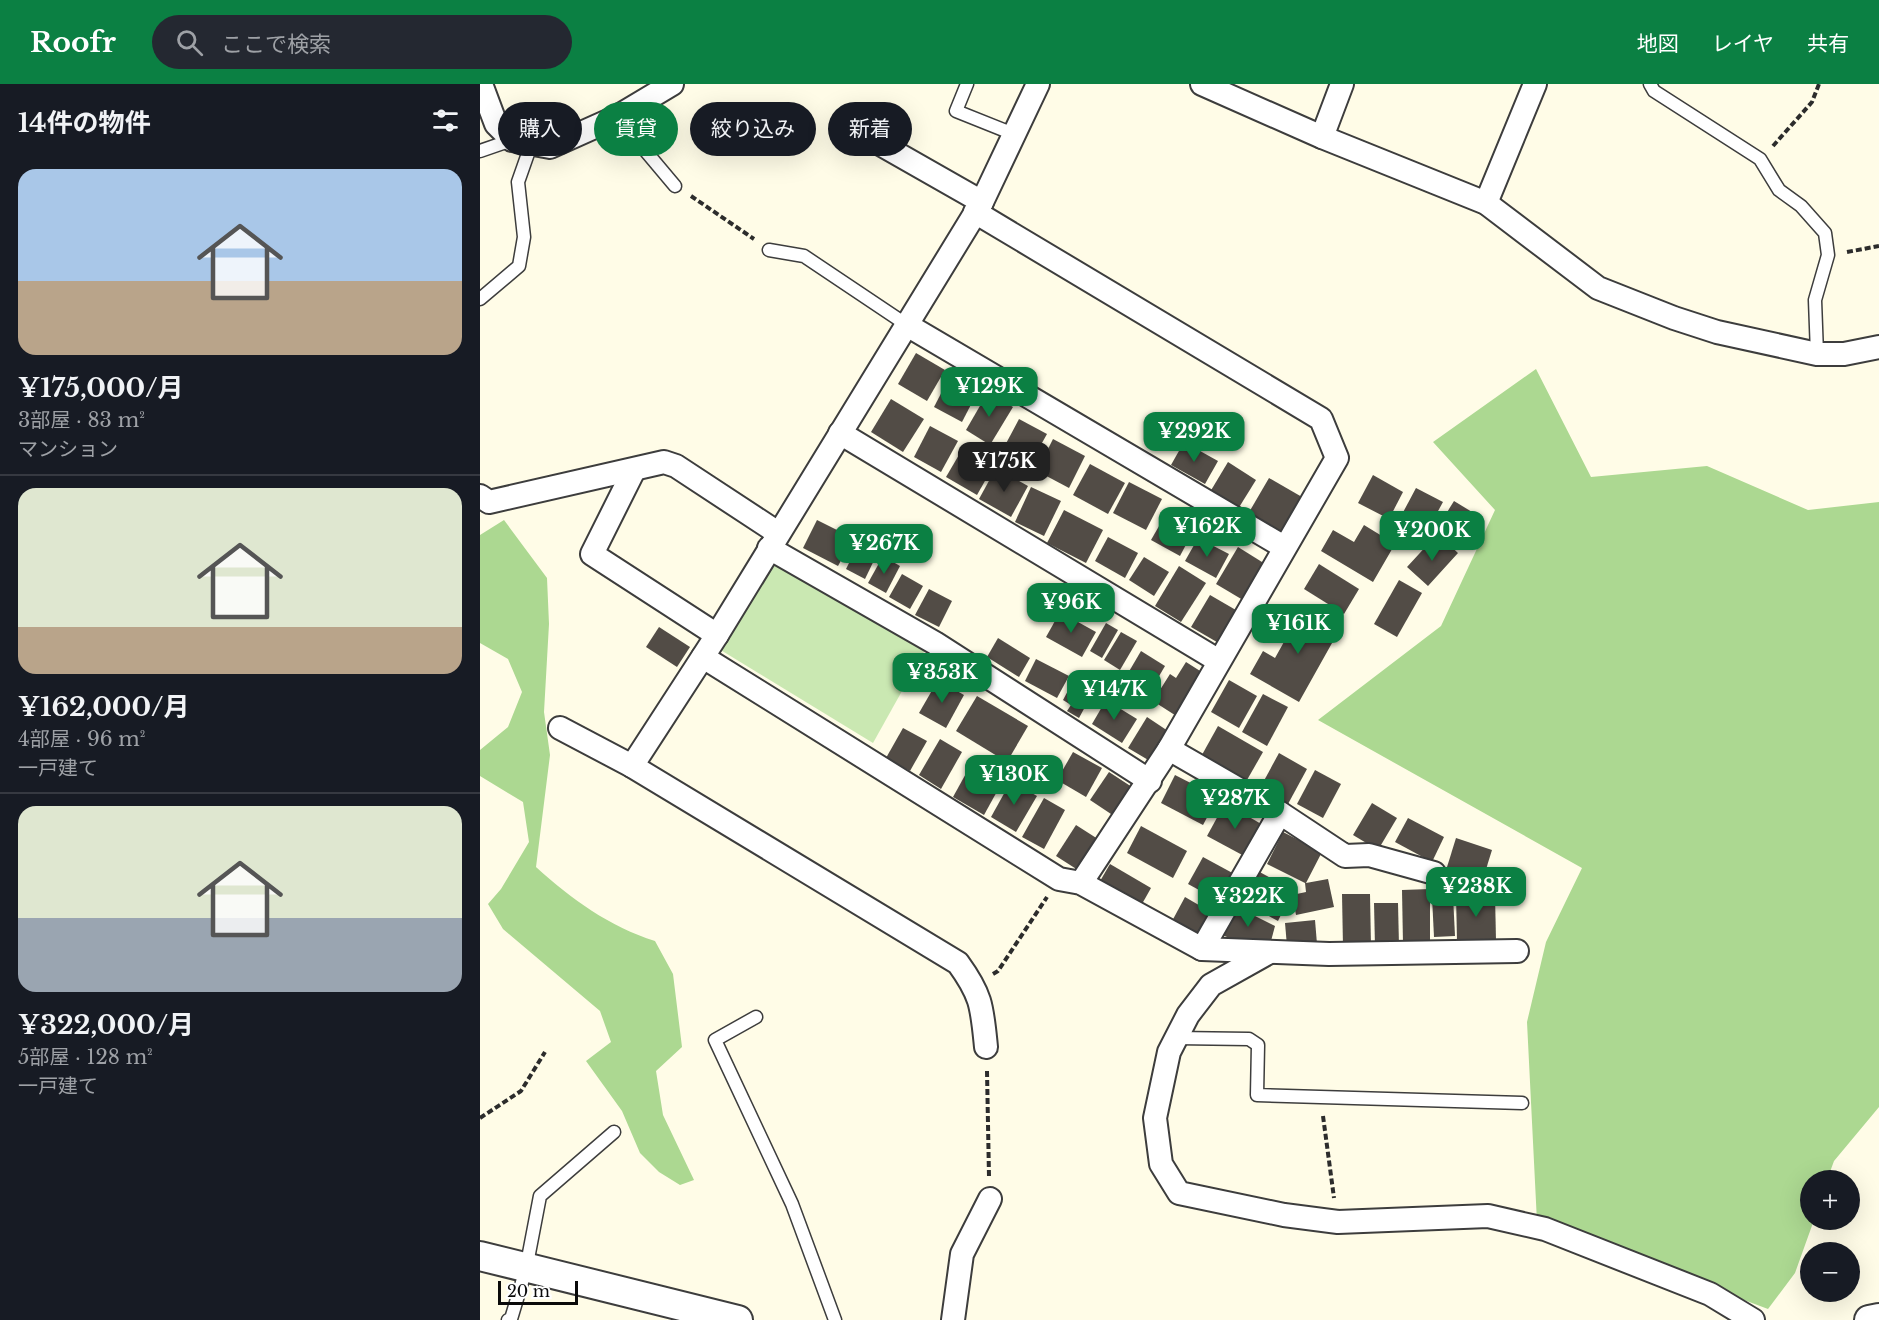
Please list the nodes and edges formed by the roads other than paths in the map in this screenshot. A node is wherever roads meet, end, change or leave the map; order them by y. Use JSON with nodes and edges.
{"nodes":[{"id":1,"x":481,"y":84,"type":"edge"},
{"id":2,"x":672,"y":84,"type":"edge"},
{"id":3,"x":967,"y":84,"type":"edge"},
{"id":4,"x":1038,"y":84,"type":"edge"},
{"id":5,"x":1202,"y":84,"type":"edge"},
{"id":6,"x":1342,"y":84,"type":"edge"},
{"id":7,"x":1535,"y":84,"type":"edge"},
{"id":8,"x":1650,"y":84,"type":"edge"},
{"id":9,"x":642,"y":102,"type":"edge"},
{"id":10,"x":498,"y":125,"type":"edge"},
{"id":11,"x":1016,"y":135,"type":"junction"},
{"id":12,"x":1322,"y":137,"type":"junction"},
{"id":13,"x":498,"y":147,"type":"edge"},
{"id":14,"x":480,"y":151,"type":"edge"},
{"id":15,"x":520,"y":156,"type":"edge"},
{"id":16,"x":650,"y":156,"type":"edge"},
{"id":17,"x":897,"y":156,"type":"edge"},
{"id":18,"x":675,"y":186,"type":"road end"},
{"id":19,"x":1486,"y":203,"type":"junction"},
{"id":20,"x":979,"y":207,"type":"junction"},
{"id":21,"x":769,"y":250,"type":"road end"},
{"id":22,"x":480,"y":299,"type":"edge"},
{"id":23,"x":907,"y":325,"type":"junction"},
{"id":24,"x":1879,"y":347,"type":"edge"},
{"id":25,"x":1817,"y":354,"type":"junction"},
{"id":26,"x":840,"y":434,"type":"junction"},
{"id":27,"x":634,"y":470,"type":"junction"},
{"id":28,"x":480,"y":496,"type":"edge"},
{"id":29,"x":774,"y":540,"type":"junction"},
{"id":30,"x":1284,"y":547,"type":"junction"},
{"id":31,"x":717,"y":634,"type":"junction"},
{"id":32,"x":703,"y":657,"type":"junction"},
{"id":33,"x":1219,"y":661,"type":"junction"},
{"id":34,"x":560,"y":728,"type":"dead end"},
{"id":35,"x":1169,"y":749,"type":"junction"},
{"id":36,"x":632,"y":766,"type":"junction"},
{"id":37,"x":1150,"y":781,"type":"junction"},
{"id":38,"x":1280,"y":813,"type":"junction"},
{"id":39,"x":1434,"y":873,"type":"dead end"},
{"id":40,"x":1070,"y":881,"type":"junction"},
{"id":41,"x":1202,"y":950,"type":"junction"},
{"id":42,"x":1517,"y":951,"type":"dead end"},
{"id":43,"x":1270,"y":953,"type":"junction"},
{"id":44,"x":756,"y":1017,"type":"dead end"},
{"id":45,"x":1176,"y":1038,"type":"junction"},
{"id":46,"x":986,"y":1047,"type":"road end"},
{"id":47,"x":1522,"y":1103,"type":"dead end"},
{"id":48,"x":614,"y":1132,"type":"dead end"},
{"id":49,"x":990,"y":1199,"type":"road end"},
{"id":50,"x":480,"y":1256,"type":"edge"},
{"id":51,"x":526,"y":1269,"type":"junction"},
{"id":52,"x":1879,"y":1318,"type":"edge"},
{"id":53,"x":508,"y":1320,"type":"edge"},
{"id":54,"x":738,"y":1320,"type":"edge"},
{"id":55,"x":835,"y":1320,"type":"edge"},
{"id":56,"x":952,"y":1320,"type":"edge"},
{"id":57,"x":1753,"y":1320,"type":"edge"},
{"id":58,"x":1869,"y":1320,"type":"edge"}],
"edges":[{"from":1,"to":10,"type":"street"},
{"from":2,"to":9,"type":"street"},
{"from":3,"to":11,"type":"lane"},
{"from":4,"to":11,"type":"street"},
{"from":5,"to":12,"type":"street"},
{"from":6,"to":12,"type":"street"},
{"from":7,"to":19,"type":"street"},
{"from":8,"to":25,"type":"lane"},
{"from":11,"to":20,"type":"street"},
{"from":12,"to":19,"type":"street"},
{"from":13,"to":14,"type":"lane"},
{"from":15,"to":22,"type":"lane"},
{"from":16,"to":18,"type":"lane"},
{"from":17,"to":20,"type":"street"},
{"from":19,"to":25,"type":"street"},
{"from":20,"to":23,"type":"street"},
{"from":20,"to":30,"type":"street"},
{"from":21,"to":23,"type":"lane"},
{"from":23,"to":26,"type":"street"},
{"from":23,"to":30,"type":"street"},
{"from":24,"to":25,"type":"street"},
{"from":26,"to":29,"type":"street"},
{"from":26,"to":33,"type":"street"},
{"from":27,"to":28,"type":"street"},
{"from":27,"to":29,"type":"street"},
{"from":27,"to":31,"type":"street"},
{"from":29,"to":31,"type":"street"},
{"from":29,"to":37,"type":"street"},
{"from":30,"to":33,"type":"street"},
{"from":31,"to":32,"type":"street"},
{"from":32,"to":36,"type":"street"},
{"from":32,"to":40,"type":"street"},
{"from":33,"to":35,"type":"street"},
{"from":34,"to":36,"type":"street"},
{"from":35,"to":37,"type":"street"},
{"from":35,"to":38,"type":"street"},
{"from":36,"to":46,"type":"street"},
{"from":37,"to":40,"type":"street"},
{"from":38,"to":39,"type":"street"},
{"from":38,"to":41,"type":"street"},
{"from":40,"to":41,"type":"street"},
{"from":41,"to":43,"type":"street"},
{"from":42,"to":43,"type":"street"},
{"from":43,"to":45,"type":"street"},
{"from":44,"to":55,"type":"lane"},
{"from":45,"to":47,"type":"lane"},
{"from":45,"to":57,"type":"street"},
{"from":48,"to":51,"type":"lane"},
{"from":49,"to":56,"type":"street"},
{"from":50,"to":51,"type":"street"},
{"from":51,"to":53,"type":"lane"},
{"from":51,"to":54,"type":"street"},
{"from":52,"to":58,"type":"street"}]}
